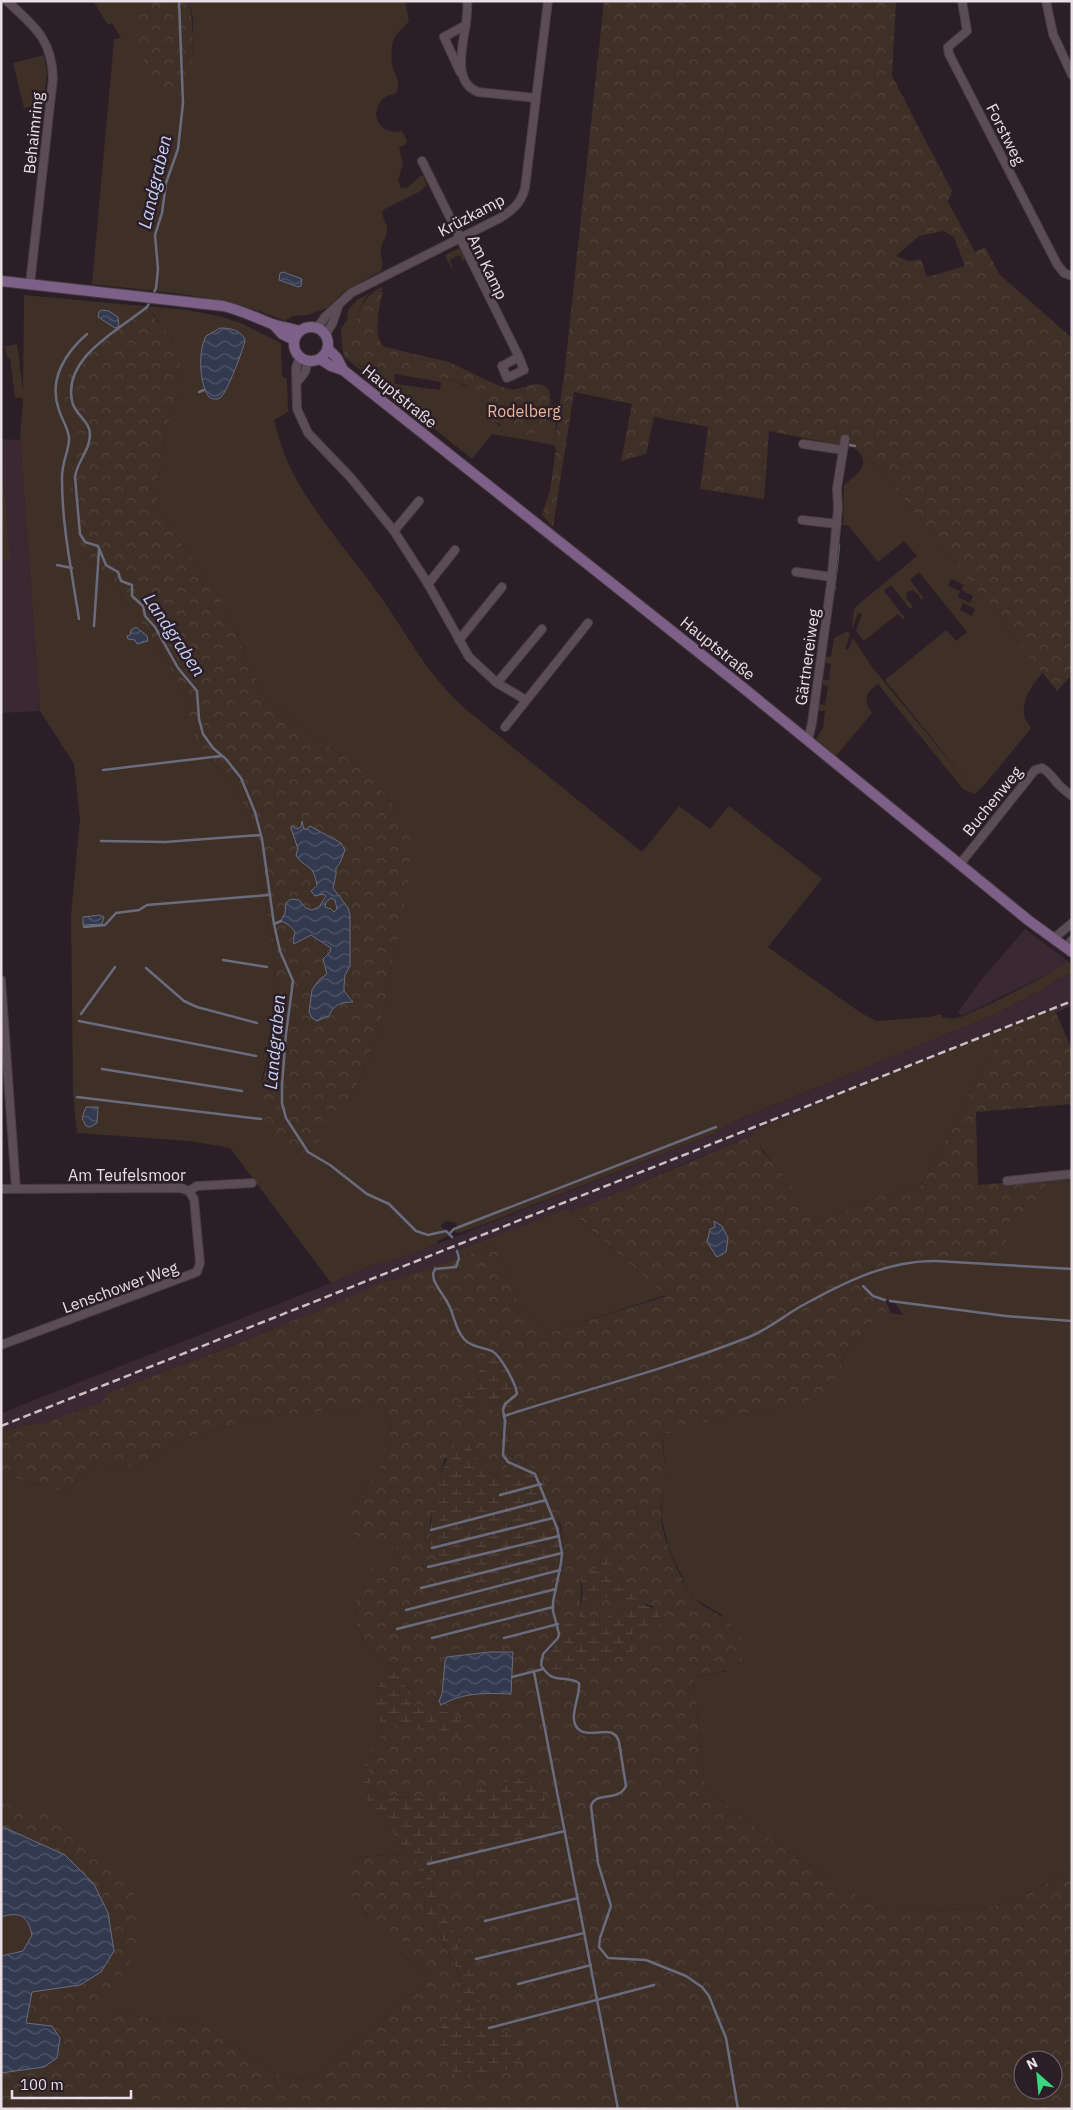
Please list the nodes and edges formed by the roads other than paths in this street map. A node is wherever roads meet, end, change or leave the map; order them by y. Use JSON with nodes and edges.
{"nodes":[{"id":1,"x":7,"y":1,"type":"edge"},
{"id":2,"x":548,"y":1,"type":"edge"},
{"id":3,"x":962,"y":1,"type":"edge"},
{"id":4,"x":1046,"y":1,"type":"edge"},
{"id":5,"x":468,"y":2,"type":"edge"},
{"id":6,"x":466,"y":25,"type":"junction"},
{"id":7,"x":460,"y":72,"type":"junction"},
{"id":8,"x":1072,"y":75,"type":"edge"},
{"id":9,"x":536,"y":98,"type":"junction"},
{"id":10,"x":422,"y":161,"type":"dead end"},
{"id":11,"x":459,"y":238,"type":"junction"},
{"id":12,"x":1072,"y":276,"type":"edge"},
{"id":13,"x":1,"y":281,"type":"edge"},
{"id":14,"x":30,"y":284,"type":"junction"},
{"id":15,"x":321,"y":331,"type":"junction"},
{"id":16,"x":297,"y":336,"type":"junction"},
{"id":17,"x":328,"y":349,"type":"junction"},
{"id":18,"x":519,"y":357,"type":"dead end"},
{"id":19,"x":304,"y":359,"type":"junction"},
{"id":20,"x":320,"y":359,"type":"junction"},
{"id":21,"x":343,"y":370,"type":"junction"},
{"id":22,"x":845,"y":439,"type":"dead end"},
{"id":23,"x":803,"y":444,"type":"dead end"},
{"id":24,"x":843,"y":450,"type":"junction"},
{"id":25,"x":419,"y":501,"type":"dead end"},
{"id":26,"x":802,"y":520,"type":"dead end"},
{"id":27,"x":837,"y":524,"type":"junction"},
{"id":28,"x":394,"y":531,"type":"junction"},
{"id":29,"x":455,"y":550,"type":"dead end"},
{"id":30,"x":796,"y":572,"type":"dead end"},
{"id":31,"x":832,"y":577,"type":"junction"},
{"id":32,"x":428,"y":584,"type":"junction"},
{"id":33,"x":502,"y":587,"type":"dead end"},
{"id":34,"x":588,"y":623,"type":"dead end"},
{"id":35,"x":542,"y":630,"type":"dead end"},
{"id":36,"x":459,"y":640,"type":"junction"},
{"id":37,"x":497,"y":684,"type":"junction"},
{"id":38,"x":526,"y":700,"type":"junction"},
{"id":39,"x":505,"y":727,"type":"dead end"},
{"id":40,"x":808,"y":740,"type":"junction"},
{"id":41,"x":1072,"y":796,"type":"edge"},
{"id":42,"x":960,"y":864,"type":"junction"},
{"id":43,"x":1072,"y":924,"type":"edge"},
{"id":44,"x":1053,"y":939,"type":"junction"},
{"id":45,"x":1070,"y":947,"type":"edge"},
{"id":46,"x":1,"y":980,"type":"edge"},
{"id":47,"x":1072,"y":1174,"type":"edge"},
{"id":48,"x":1007,"y":1181,"type":"dead end"},
{"id":49,"x":252,"y":1183,"type":"dead end"},
{"id":50,"x":16,"y":1189,"type":"junction"},
{"id":51,"x":1,"y":1190,"type":"edge"},
{"id":52,"x":189,"y":1191,"type":"junction"},
{"id":53,"x":1,"y":1345,"type":"edge"}],
"edges":[{"from":1,"to":14,"type":"street","name":"Behaimring"},
{"from":2,"to":9,"type":"street","name":"Krüzkamp"},
{"from":3,"to":12,"type":"street","name":"Forstweg"},
{"from":4,"to":8,"type":"street"},
{"from":5,"to":6,"type":"street"},
{"from":6,"to":7,"type":"street"},
{"from":6,"to":7,"type":"street"},
{"from":7,"to":9,"type":"street"},
{"from":9,"to":11,"type":"street","name":"Krüzkamp"},
{"from":10,"to":11,"type":"street","name":"Am Kamp"},
{"from":11,"to":15,"type":"street","name":"Krüzkamp"},
{"from":11,"to":18,"type":"street","name":"Am Kamp"},
{"from":13,"to":14,"type":"main road"},
{"from":14,"to":16,"type":"main road"},
{"from":15,"to":16,"type":"main road"},
{"from":15,"to":17,"type":"main road","name":"Hauptstraße"},
{"from":16,"to":19,"type":"main road"},
{"from":17,"to":20,"type":"main road"},
{"from":17,"to":21,"type":"main road","name":"Hauptstraße"},
{"from":19,"to":20,"type":"main road"},
{"from":19,"to":28,"type":"street"},
{"from":20,"to":21,"type":"main road","name":"Hauptstraße"},
{"from":21,"to":40,"type":"main road","name":"Hauptstraße"},
{"from":22,"to":24,"type":"street","name":"Gärtnereiweg"},
{"from":23,"to":24,"type":"street"},
{"from":24,"to":27,"type":"street","name":"Gärtnereiweg"},
{"from":25,"to":28,"type":"street"},
{"from":26,"to":27,"type":"street"},
{"from":27,"to":31,"type":"street","name":"Gärtnereiweg"},
{"from":28,"to":32,"type":"street"},
{"from":29,"to":32,"type":"street"},
{"from":30,"to":31,"type":"street"},
{"from":31,"to":40,"type":"street","name":"Gärtnereiweg"},
{"from":32,"to":36,"type":"street"},
{"from":33,"to":36,"type":"street"},
{"from":34,"to":38,"type":"street"},
{"from":35,"to":37,"type":"street"},
{"from":36,"to":37,"type":"street"},
{"from":37,"to":38,"type":"street"},
{"from":38,"to":39,"type":"street"},
{"from":40,"to":42,"type":"main road","name":"Hauptstraße"},
{"from":41,"to":42,"type":"street","name":"Buchenweg"},
{"from":42,"to":44,"type":"main road","name":"Hauptstraße"},
{"from":43,"to":44,"type":"street"},
{"from":44,"to":45,"type":"main road","name":"Hauptstraße"},
{"from":46,"to":50,"type":"street"},
{"from":47,"to":48,"type":"street"},
{"from":49,"to":52,"type":"street","name":"Am Teufelsmoor"},
{"from":50,"to":51,"type":"street","name":"Am Teufelsmoor"},
{"from":50,"to":52,"type":"street","name":"Am Teufelsmoor"},
{"from":52,"to":53,"type":"street","name":"Lenschower Weg"}]}
